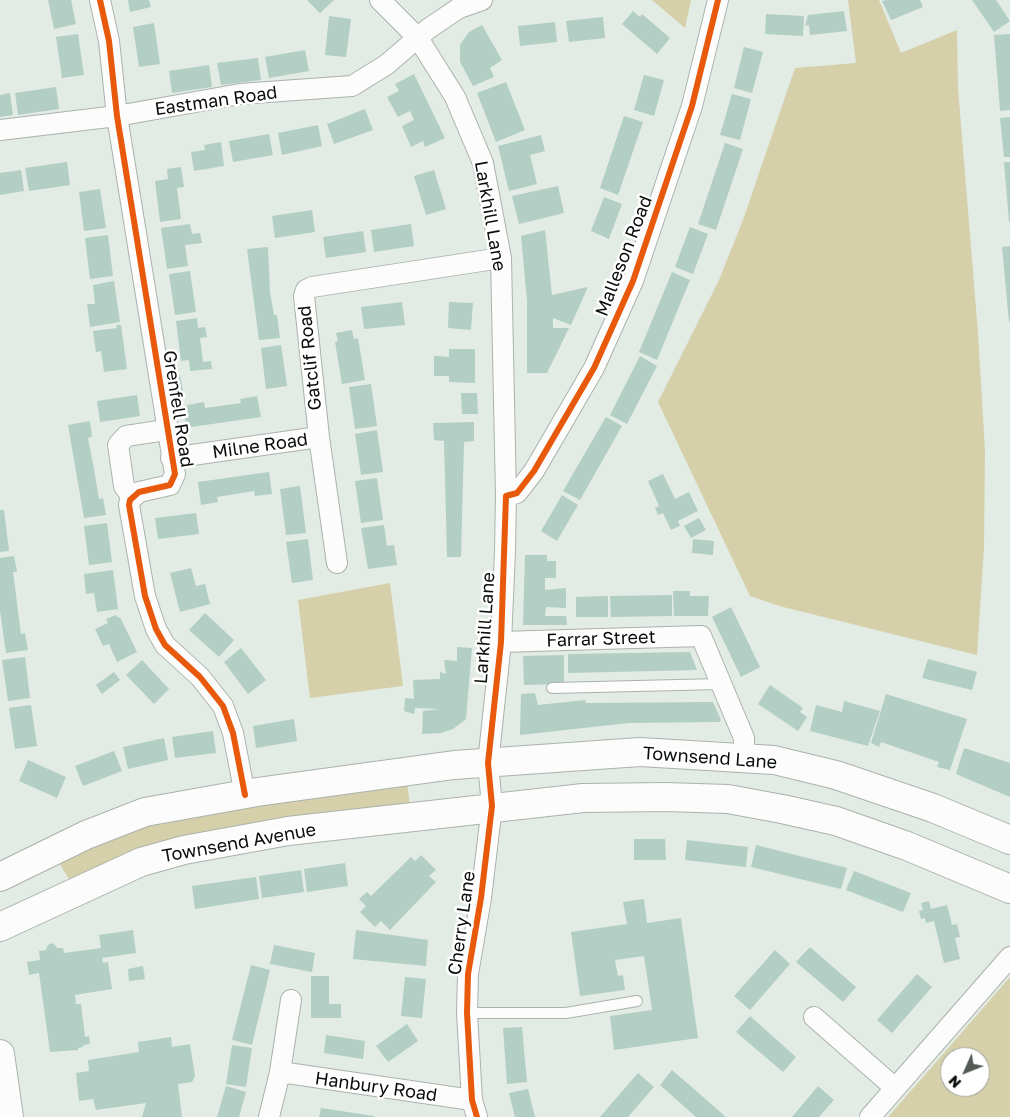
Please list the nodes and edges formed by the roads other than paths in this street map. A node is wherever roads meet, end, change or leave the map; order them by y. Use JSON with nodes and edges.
{"nodes":[{"id":1,"x":100,"y":0,"type":"edge"},
{"id":2,"x":380,"y":0,"type":"edge"},
{"id":3,"x":482,"y":0,"type":"edge"},
{"id":4,"x":718,"y":0,"type":"edge"},
{"id":5,"x":418,"y":38,"type":"junction"},
{"id":6,"x":117,"y":116,"type":"junction"},
{"id":7,"x":0,"y":130,"type":"edge"},
{"id":8,"x":501,"y":258,"type":"junction"},
{"id":9,"x":166,"y":430,"type":"junction"},
{"id":10,"x":319,"y":438,"type":"junction"},
{"id":11,"x":172,"y":458,"type":"junction"},
{"id":12,"x":506,"y":496,"type":"junction"},
{"id":13,"x":132,"y":498,"type":"junction"},
{"id":14,"x":337,"y":563,"type":"dead end"},
{"id":15,"x":501,"y":642,"type":"junction"},
{"id":16,"x":721,"y":684,"type":"junction"},
{"id":17,"x":552,"y":688,"type":"dead end"},
{"id":18,"x":744,"y":758,"type":"junction"},
{"id":19,"x":488,"y":763,"type":"junction"},
{"id":20,"x":245,"y":795,"type":"junction"},
{"id":21,"x":492,"y":806,"type":"junction"},
{"id":22,"x":1010,"y":840,"type":"edge"},
{"id":23,"x":0,"y":876,"type":"edge"},
{"id":24,"x":1010,"y":889,"type":"edge"},
{"id":25,"x":0,"y":927,"type":"edge"},
{"id":26,"x":1010,"y":957,"type":"edge"},
{"id":27,"x":291,"y":1000,"type":"dead end"},
{"id":28,"x":637,"y":1001,"type":"dead end"},
{"id":29,"x":467,"y":1013,"type":"junction"},
{"id":30,"x":814,"y":1017,"type":"dead end"},
{"id":31,"x":0,"y":1054,"type":"edge"},
{"id":32,"x":280,"y":1072,"type":"junction"},
{"id":33,"x":895,"y":1088,"type":"junction"},
{"id":34,"x":475,"y":1109,"type":"edge"},
{"id":35,"x":9,"y":1117,"type":"edge"},
{"id":36,"x":269,"y":1117,"type":"edge"},
{"id":37,"x":870,"y":1117,"type":"edge"}],
"edges":[{"from":1,"to":6,"type":"street","name":"Grenfell Road"},
{"from":2,"to":5,"type":"street","name":"Larkhill Lane"},
{"from":3,"to":5,"type":"street","name":"Eastman Road"},
{"from":4,"to":12,"type":"street","name":"Malleson Road"},
{"from":5,"to":6,"type":"street","name":"Eastman Road"},
{"from":5,"to":8,"type":"street","name":"Larkhill Lane"},
{"from":6,"to":7,"type":"street","name":"Eastman Road"},
{"from":6,"to":9,"type":"street","name":"Grenfell Road"},
{"from":8,"to":10,"type":"street","name":"Gatclif Road"},
{"from":8,"to":12,"type":"street","name":"Larkhill Lane"},
{"from":9,"to":11,"type":"street","name":"Grenfell Road"},
{"from":9,"to":13,"type":"street","name":"Grenfell Road"},
{"from":10,"to":11,"type":"street","name":"Milne Road"},
{"from":10,"to":14,"type":"street","name":"Gatclif Road"},
{"from":11,"to":13,"type":"street","name":"Grenfell Road"},
{"from":12,"to":15,"type":"street","name":"Larkhill Lane"},
{"from":13,"to":20,"type":"street","name":"Grenfell Road"},
{"from":15,"to":16,"type":"street","name":"Farrar Street"},
{"from":15,"to":19,"type":"street","name":"Larkhill Lane"},
{"from":16,"to":17,"type":"lane"},
{"from":16,"to":18,"type":"street"},
{"from":18,"to":19,"type":"main road","name":"Townsend Lane"},
{"from":18,"to":22,"type":"main road","name":"Townsend Lane"},
{"from":19,"to":20,"type":"main road"},
{"from":19,"to":21,"type":"street","name":"Cherry Lane"},
{"from":20,"to":23,"type":"main road"},
{"from":21,"to":24,"type":"main road"},
{"from":21,"to":25,"type":"main road","name":"Townsend Avenue"},
{"from":21,"to":29,"type":"street","name":"Cherry Lane"},
{"from":26,"to":33,"type":"street"},
{"from":27,"to":32,"type":"street"},
{"from":28,"to":29,"type":"lane"},
{"from":29,"to":34,"type":"street","name":"Cherry Lane"},
{"from":30,"to":33,"type":"street"},
{"from":31,"to":35,"type":"main road"},
{"from":32,"to":34,"type":"street","name":"Hanbury Road"},
{"from":32,"to":36,"type":"street"},
{"from":33,"to":37,"type":"street"}]}
